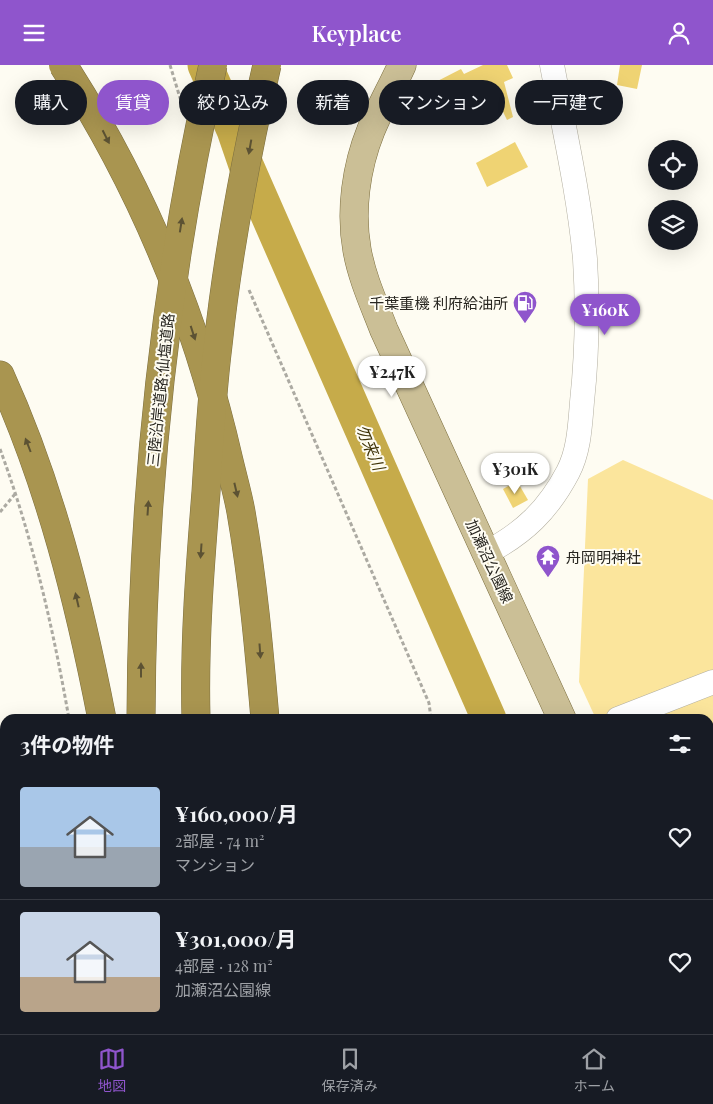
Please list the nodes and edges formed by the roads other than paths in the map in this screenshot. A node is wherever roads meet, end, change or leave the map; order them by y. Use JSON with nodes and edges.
{"nodes":[{"id":1,"x":64,"y":65,"type":"edge"},
{"id":2,"x":213,"y":65,"type":"edge"},
{"id":3,"x":267,"y":65,"type":"edge"},
{"id":4,"x":402,"y":65,"type":"edge"},
{"id":5,"x":552,"y":65,"type":"edge"},
{"id":6,"x":0,"y":375,"type":"edge"},
{"id":7,"x":486,"y":553,"type":"junction"},
{"id":8,"x":713,"y":682,"type":"edge"},
{"id":9,"x":101,"y":714,"type":"edge"},
{"id":10,"x":141,"y":714,"type":"edge"},
{"id":11,"x":196,"y":714,"type":"edge"},
{"id":12,"x":265,"y":714,"type":"edge"},
{"id":13,"x":560,"y":714,"type":"edge"},
{"id":14,"x":631,"y":714,"type":"edge"}],
"edges":[{"from":1,"to":12,"type":"highway","one_way":true,"bridge":true},
{"from":10,"to":2,"type":"highway","name":"三陸沿岸道路;仙塩道路","one_way":true,"bridge":true},
{"from":3,"to":11,"type":"highway","one_way":true,"bridge":true},
{"from":4,"to":7,"type":"main road","name":"加瀬沼公園線"},
{"from":5,"to":7,"type":"street"},
{"from":9,"to":6,"type":"highway","one_way":true},
{"from":7,"to":13,"type":"main road","name":"加瀬沼公園線"},
{"from":8,"to":14,"type":"street"}]}
